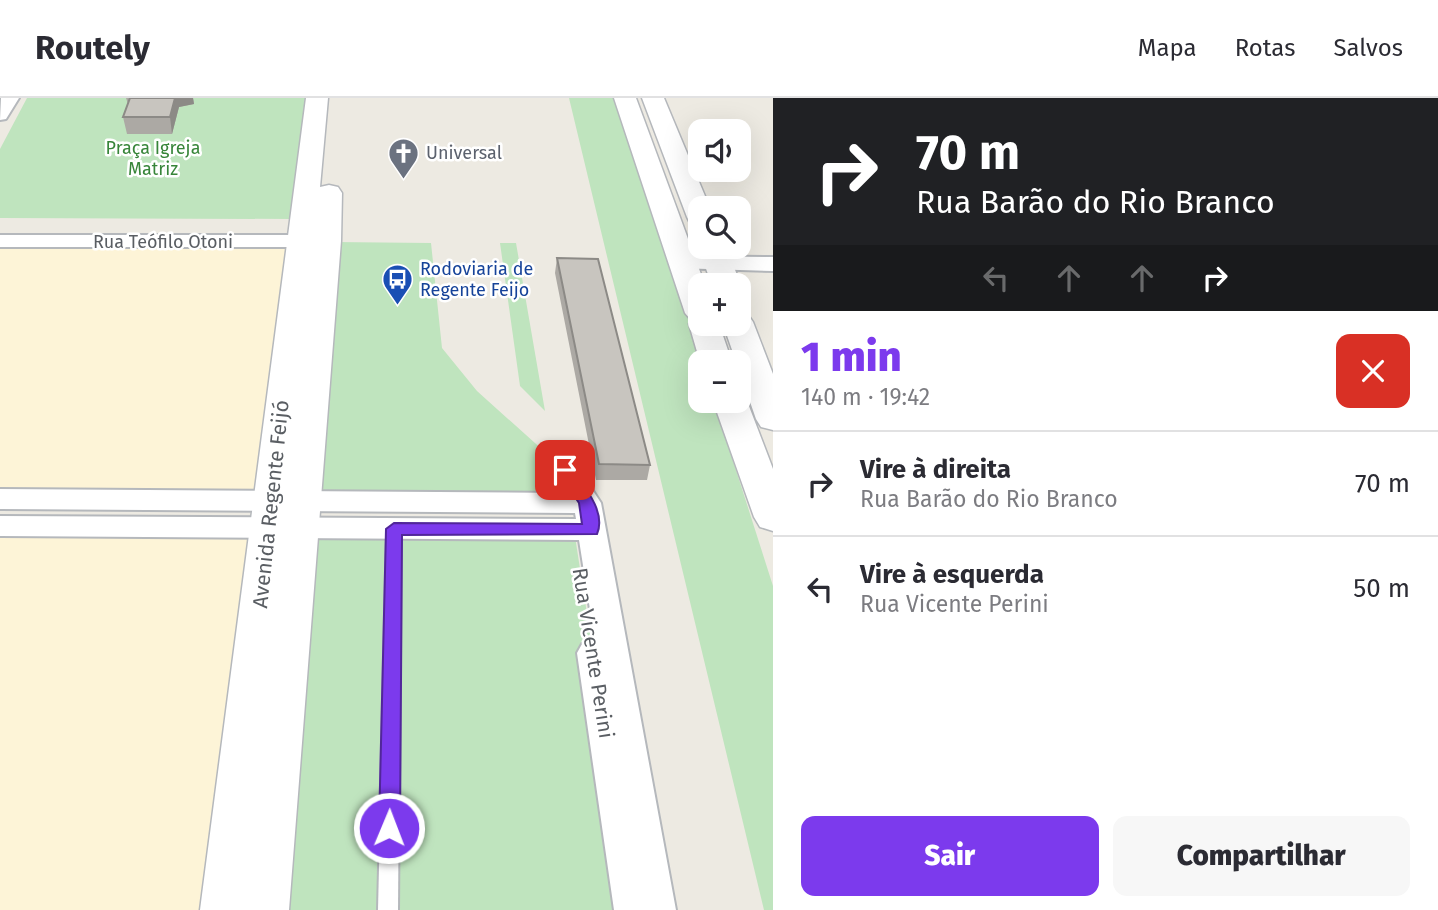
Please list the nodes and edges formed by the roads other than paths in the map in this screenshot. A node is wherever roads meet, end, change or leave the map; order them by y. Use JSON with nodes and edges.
{"nodes":[{"id":1,"x":10,"y":98,"type":"edge"},
{"id":2,"x":317,"y":98,"type":"edge"},
{"id":3,"x":337,"y":98,"type":"edge"},
{"id":4,"x":625,"y":98,"type":"edge"},
{"id":5,"x":653,"y":98,"type":"edge"},
{"id":6,"x":0,"y":115,"type":"edge"},
{"id":7,"x":322,"y":152,"type":"junction"},
{"id":8,"x":691,"y":196,"type":"edge"},
{"id":9,"x":660,"y":198,"type":"junction"},
{"id":10,"x":688,"y":206,"type":"edge"},
{"id":11,"x":0,"y":226,"type":"edge"},
{"id":12,"x":314,"y":234,"type":"junction"},
{"id":13,"x":0,"y":241,"type":"edge"},
{"id":14,"x":683,"y":263,"type":"junction"},
{"id":15,"x":773,"y":264,"type":"edge"},
{"id":16,"x":719,"y":265,"type":"edge"},
{"id":17,"x":688,"y":278,"type":"edge"},
{"id":18,"x":751,"y":391,"type":"edge"},
{"id":19,"x":751,"y":396,"type":"edge"},
{"id":20,"x":773,"y":419,"type":"edge"},
{"id":21,"x":0,"y":499,"type":"edge"},
{"id":22,"x":285,"y":514,"type":"junction"},
{"id":23,"x":580,"y":516,"type":"junction"},
{"id":24,"x":773,"y":517,"type":"edge"},
{"id":25,"x":0,"y":526,"type":"edge"},
{"id":26,"x":394,"y":529,"type":"junction"},
{"id":27,"x":225,"y":910,"type":"edge"},
{"id":28,"x":264,"y":910,"type":"edge"},
{"id":29,"x":388,"y":910,"type":"edge"},
{"id":30,"x":634,"y":910,"type":"edge"},
{"id":31,"x":657,"y":910,"type":"edge"}],
"edges":[{"from":1,"to":6,"type":"street"},
{"from":2,"to":7,"type":"street","name":"Avenida Regente Feijó"},
{"from":3,"to":7,"type":"street","name":"Avenida Regente Feijó"},
{"from":4,"to":9,"type":"street"},
{"from":5,"to":8,"type":"street"},
{"from":7,"to":12,"type":"street","name":"Avenida Regente Feijó"},
{"from":9,"to":10,"type":"street"},
{"from":9,"to":14,"type":"street"},
{"from":11,"to":12,"type":"street","name":"Rua Teófilo Otoni"},
{"from":12,"to":13,"type":"street","name":"Rua Teófilo Otoni"},
{"from":12,"to":22,"type":"street","name":"Avenida Regente Feijó"},
{"from":14,"to":16,"type":"street"},
{"from":14,"to":17,"type":"street"},
{"from":15,"to":16,"type":"street"},
{"from":18,"to":20,"type":"street"},
{"from":19,"to":24,"type":"street"},
{"from":21,"to":22,"type":"street"},
{"from":22,"to":23,"type":"street"},
{"from":22,"to":25,"type":"street"},
{"from":22,"to":26,"type":"street"},
{"from":22,"to":27,"type":"street","name":"Avenida Regente Feijó"},
{"from":22,"to":28,"type":"street","name":"Avenida Regente Feijó"},
{"from":23,"to":26,"type":"street"},
{"from":23,"to":30,"type":"street","name":"Rua Vicente Perini"},
{"from":23,"to":31,"type":"street","name":"Rua Vicente Perini"},
{"from":26,"to":29,"type":"lane"}]}
